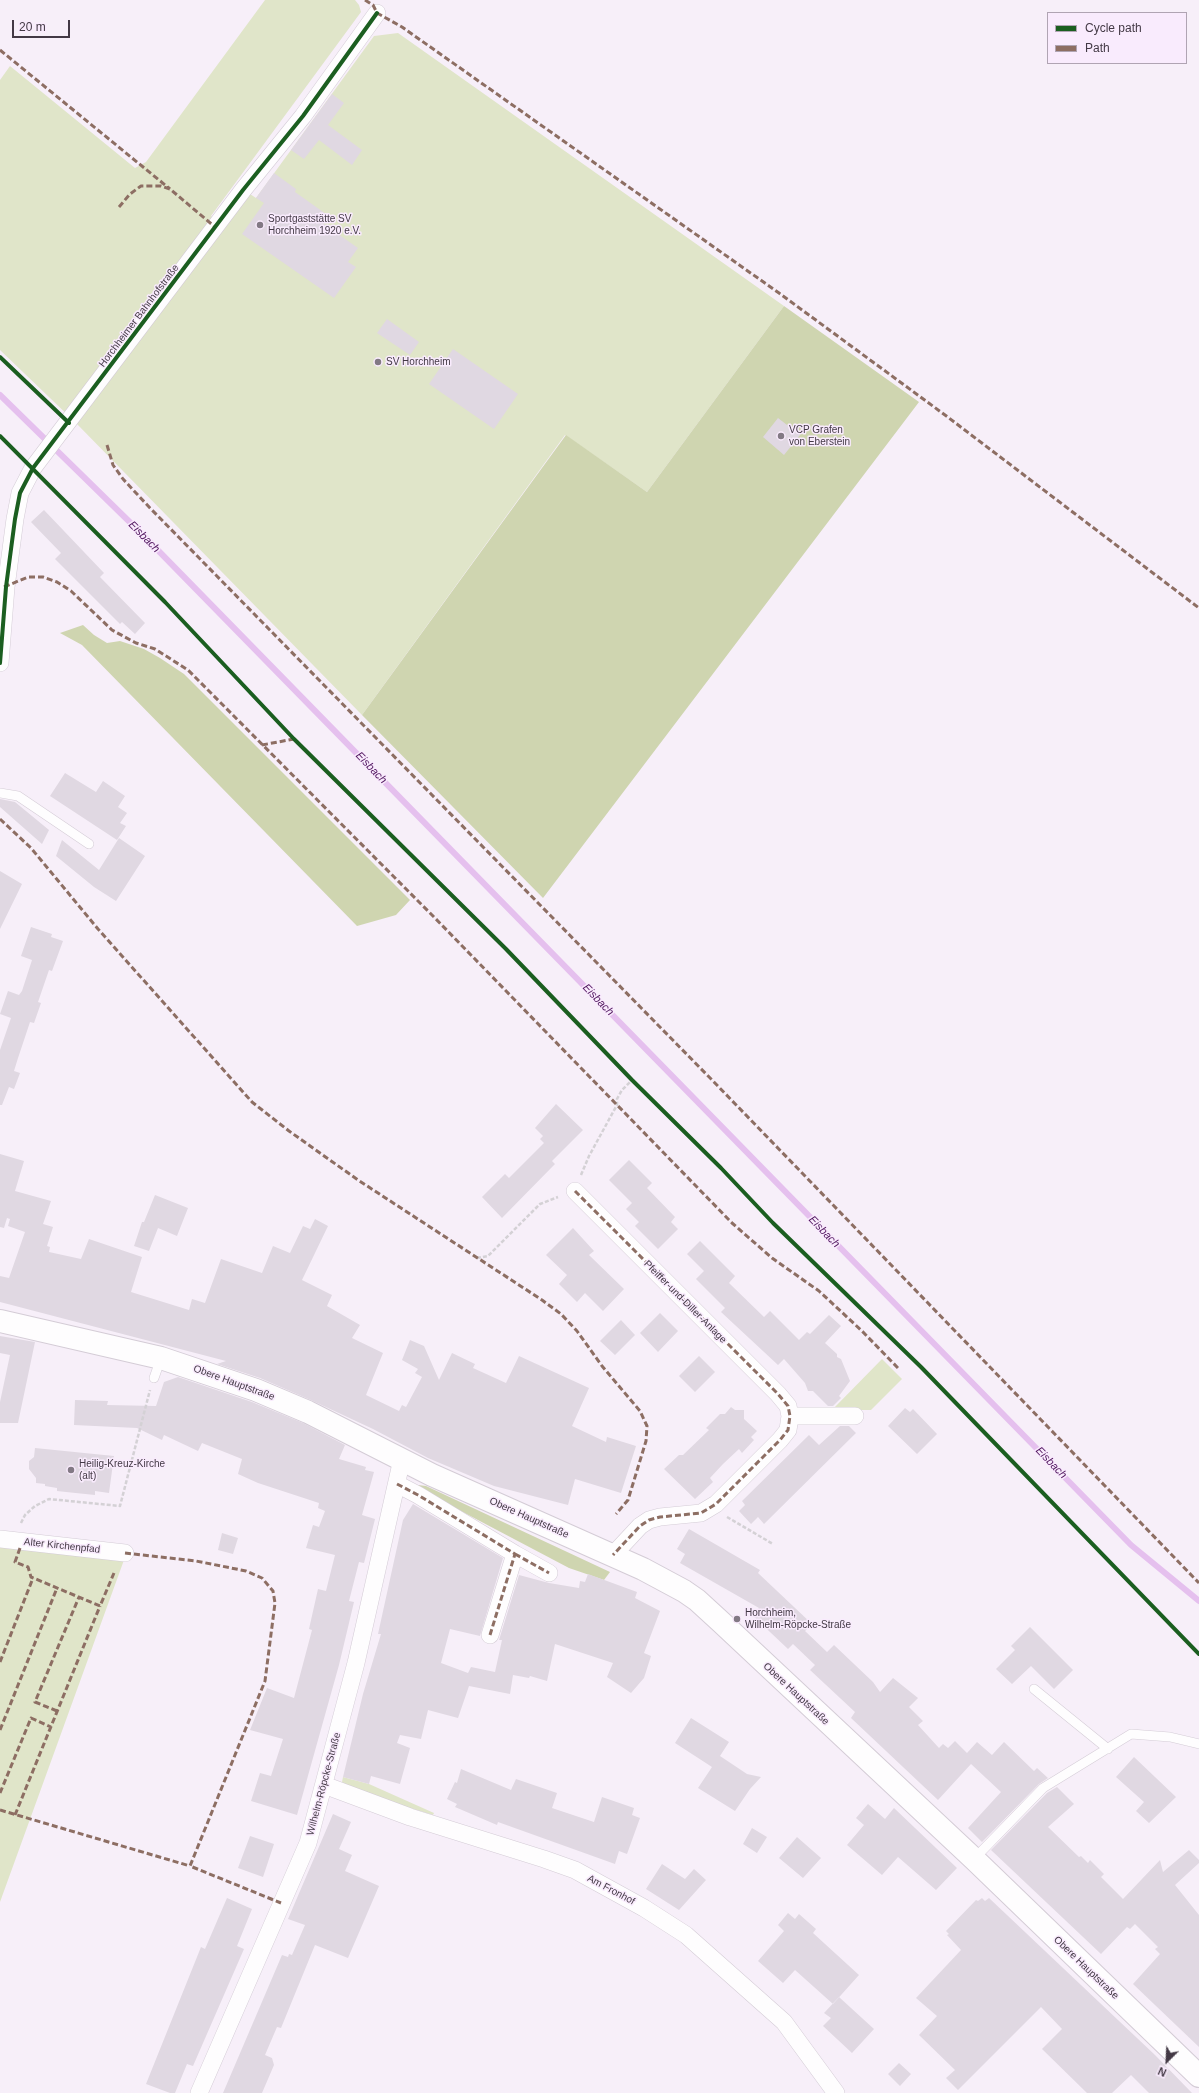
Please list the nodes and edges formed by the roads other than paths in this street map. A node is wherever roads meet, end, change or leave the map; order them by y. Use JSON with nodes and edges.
{"nodes":[{"id":1,"x":377,"y":13,"type":"dead end"},
{"id":2,"x":0,"y":663,"type":"edge"},
{"id":3,"x":0,"y":794,"type":"edge"},
{"id":4,"x":89,"y":844,"type":"dead end"},
{"id":5,"x":575,"y":1191,"type":"road end"},
{"id":6,"x":0,"y":1321,"type":"edge"},
{"id":7,"x":790,"y":1416,"type":"junction"},
{"id":8,"x":855,"y":1416,"type":"dead end"},
{"id":9,"x":402,"y":1460,"type":"junction"},
{"id":10,"x":397,"y":1484,"type":"junction"},
{"id":11,"x":7,"y":1540,"type":"edge"},
{"id":12,"x":125,"y":1553,"type":"dead end"},
{"id":13,"x":515,"y":1554,"type":"junction"},
{"id":14,"x":613,"y":1556,"type":"junction"},
{"id":15,"x":549,"y":1573,"type":"dead end"},
{"id":16,"x":490,"y":1636,"type":"dead end"},
{"id":17,"x":1034,"y":1689,"type":"dead end"},
{"id":18,"x":1199,"y":1744,"type":"edge"},
{"id":19,"x":1108,"y":1750,"type":"junction"},
{"id":20,"x":324,"y":1785,"type":"junction"},
{"id":21,"x":974,"y":1859,"type":"junction"},
{"id":22,"x":1199,"y":2076,"type":"edge"},
{"id":23,"x":199,"y":2093,"type":"edge"},
{"id":24,"x":836,"y":2093,"type":"edge"}],
"edges":[{"from":1,"to":2,"type":"street","name":"Horchheimer Bahnhofstraße"},
{"from":3,"to":4,"type":"lane"},
{"from":5,"to":7,"type":"street","name":"Pfeiffer-und-Diller-Anlage"},
{"from":6,"to":9,"type":"main road","name":"Obere Hauptstraße"},
{"from":7,"to":8,"type":"street"},
{"from":7,"to":14,"type":"street"},
{"from":9,"to":10,"type":"street","name":"Wilhelm-Röpcke-Straße"},
{"from":9,"to":14,"type":"main road","name":"Obere Hauptstraße"},
{"from":10,"to":13,"type":"street"},
{"from":10,"to":20,"type":"street","name":"Wilhelm-Röpcke-Straße"},
{"from":11,"to":12,"type":"street","name":"Alter Kirchenpfad"},
{"from":13,"to":15,"type":"street"},
{"from":13,"to":16,"type":"street"},
{"from":14,"to":21,"type":"main road","name":"Obere Hauptstraße"},
{"from":17,"to":19,"type":"lane"},
{"from":18,"to":19,"type":"lane"},
{"from":19,"to":21,"type":"lane"},
{"from":20,"to":23,"type":"street","name":"Wilhelm-Röpcke-Straße"},
{"from":20,"to":24,"type":"street","name":"Am Fronhof"},
{"from":21,"to":22,"type":"main road","name":"Obere Hauptstraße"}]}
